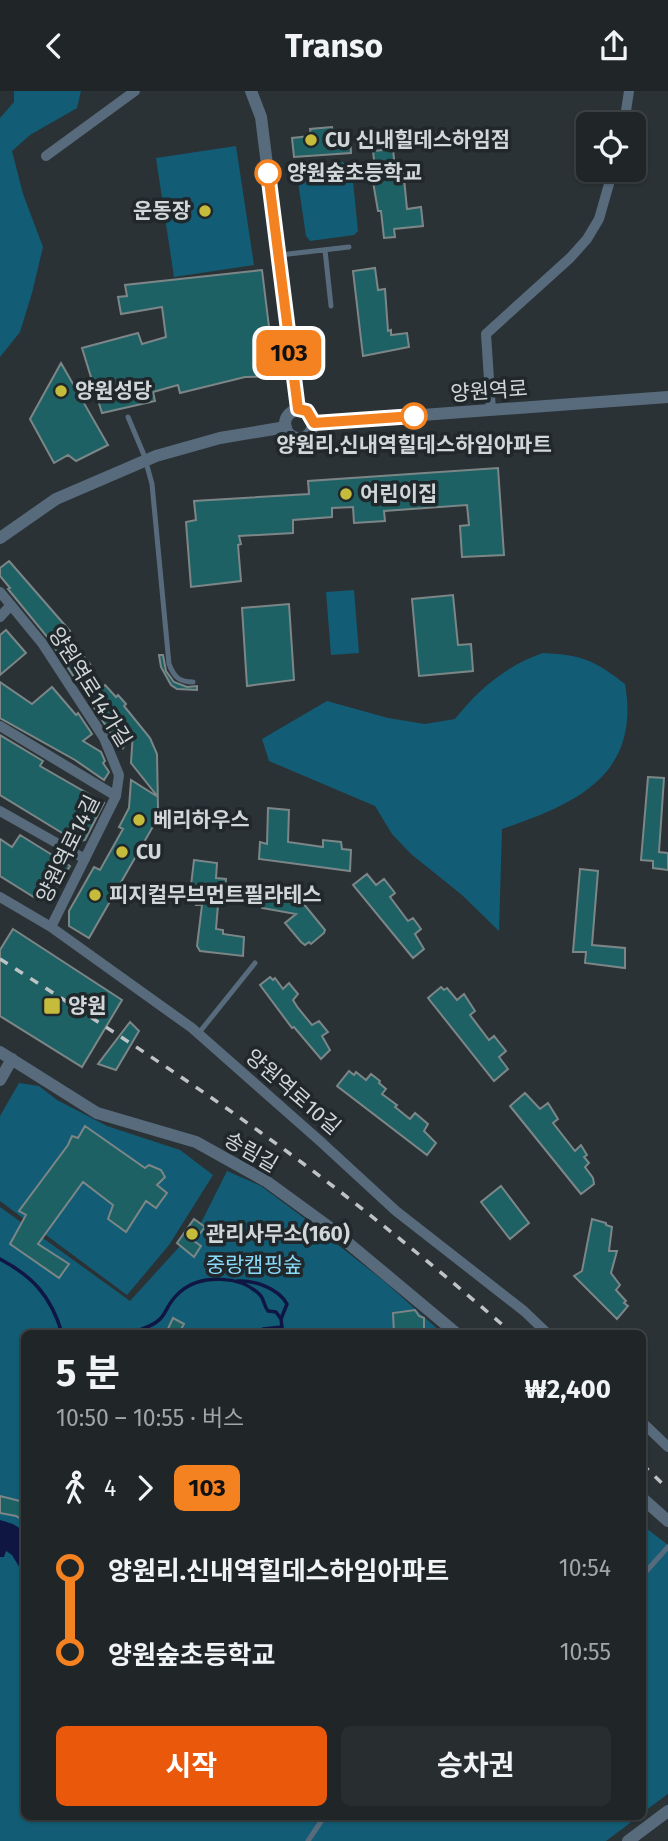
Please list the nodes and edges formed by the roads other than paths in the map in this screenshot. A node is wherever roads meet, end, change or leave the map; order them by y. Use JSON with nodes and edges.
{"nodes":[{"id":1,"x":135,"y":91,"type":"edge"},
{"id":2,"x":251,"y":91,"type":"edge"},
{"id":3,"x":629,"y":91,"type":"edge"},
{"id":4,"x":626,"y":112,"type":"edge"},
{"id":5,"x":46,"y":156,"type":"dead end"},
{"id":6,"x":610,"y":182,"type":"edge"},
{"id":7,"x":349,"y":247,"type":"dead end"},
{"id":8,"x":325,"y":250,"type":"junction"},
{"id":9,"x":277,"y":256,"type":"junction"},
{"id":10,"x":331,"y":306,"type":"dead end"},
{"id":11,"x":668,"y":397,"type":"edge"},
{"id":12,"x":297,"y":407,"type":"junction"},
{"id":13,"x":491,"y":410,"type":"junction"},
{"id":14,"x":128,"y":417,"type":"dead end"},
{"id":15,"x":314,"y":423,"type":"junction"},
{"id":16,"x":286,"y":427,"type":"junction"},
{"id":17,"x":146,"y":460,"type":"junction"},
{"id":18,"x":3,"y":532,"type":"edge"},
{"id":19,"x":0,"y":592,"type":"edge"},
{"id":20,"x":11,"y":605,"type":"junction"},
{"id":21,"x":0,"y":617,"type":"edge"},
{"id":22,"x":193,"y":682,"type":"dead end"},
{"id":23,"x":0,"y":726,"type":"edge"},
{"id":24,"x":116,"y":796,"type":"junction"},
{"id":25,"x":0,"y":811,"type":"edge"},
{"id":26,"x":85,"y":859,"type":"junction"},
{"id":27,"x":0,"y":897,"type":"edge"},
{"id":28,"x":51,"y":927,"type":"junction"},
{"id":29,"x":255,"y":963,"type":"dead end"},
{"id":30,"x":198,"y":1034,"type":"junction"},
{"id":31,"x":0,"y":1052,"type":"edge"},
{"id":32,"x":12,"y":1059,"type":"junction"},
{"id":33,"x":0,"y":1080,"type":"edge"},
{"id":34,"x":452,"y":1330,"type":"edge"},
{"id":35,"x":544,"y":1330,"type":"edge"},
{"id":36,"x":646,"y":1426,"type":"edge"},
{"id":37,"x":668,"y":1447,"type":"edge"},
{"id":38,"x":646,"y":1502,"type":"edge"},
{"id":39,"x":668,"y":1521,"type":"edge"},
{"id":40,"x":668,"y":1547,"type":"edge"},
{"id":41,"x":646,"y":1572,"type":"edge"},
{"id":42,"x":668,"y":1811,"type":"edge"},
{"id":43,"x":322,"y":1820,"type":"edge"},
{"id":44,"x":308,"y":1841,"type":"edge"},
{"id":45,"x":628,"y":1841,"type":"edge"}],
"edges":[{"from":1,"to":5,"type":"street"},
{"from":2,"to":9,"type":"street"},
{"from":3,"to":4,"type":"street"},
{"from":6,"to":13,"type":"street"},
{"from":7,"to":8,"type":"lane"},
{"from":8,"to":9,"type":"lane"},
{"from":8,"to":10,"type":"lane"},
{"from":9,"to":12,"type":"street"},
{"from":11,"to":13,"type":"street","name":"양원역로"},
{"from":12,"to":15,"type":"street"},
{"from":12,"to":16,"type":"street"},
{"from":13,"to":15,"type":"street","name":"양원역로"},
{"from":14,"to":17,"type":"lane"},
{"from":15,"to":16,"type":"street"},
{"from":16,"to":17,"type":"street"},
{"from":17,"to":18,"type":"street"},
{"from":17,"to":22,"type":"lane"},
{"from":19,"to":20,"type":"street","name":"양원역로14가길"},
{"from":20,"to":21,"type":"street"},
{"from":20,"to":24,"type":"street","name":"양원역로14가길"},
{"from":23,"to":24,"type":"street","name":"양원역로14길"},
{"from":24,"to":26,"type":"street","name":"양원역로14길"},
{"from":25,"to":26,"type":"street"},
{"from":26,"to":28,"type":"street","name":"양원역로14길"},
{"from":27,"to":28,"type":"street","name":"양원역로10길"},
{"from":28,"to":30,"type":"street","name":"양원역로10길"},
{"from":29,"to":30,"type":"lane"},
{"from":30,"to":35,"type":"street","name":"양원역로10길"},
{"from":31,"to":32,"type":"street","name":"송림길"},
{"from":32,"to":33,"type":"street"},
{"from":32,"to":34,"type":"street","name":"송림길"},
{"from":36,"to":37,"type":"street"},
{"from":38,"to":39,"type":"street"},
{"from":40,"to":41,"type":"lane"},
{"from":42,"to":45,"type":"street"},
{"from":43,"to":44,"type":"lane"}]}
